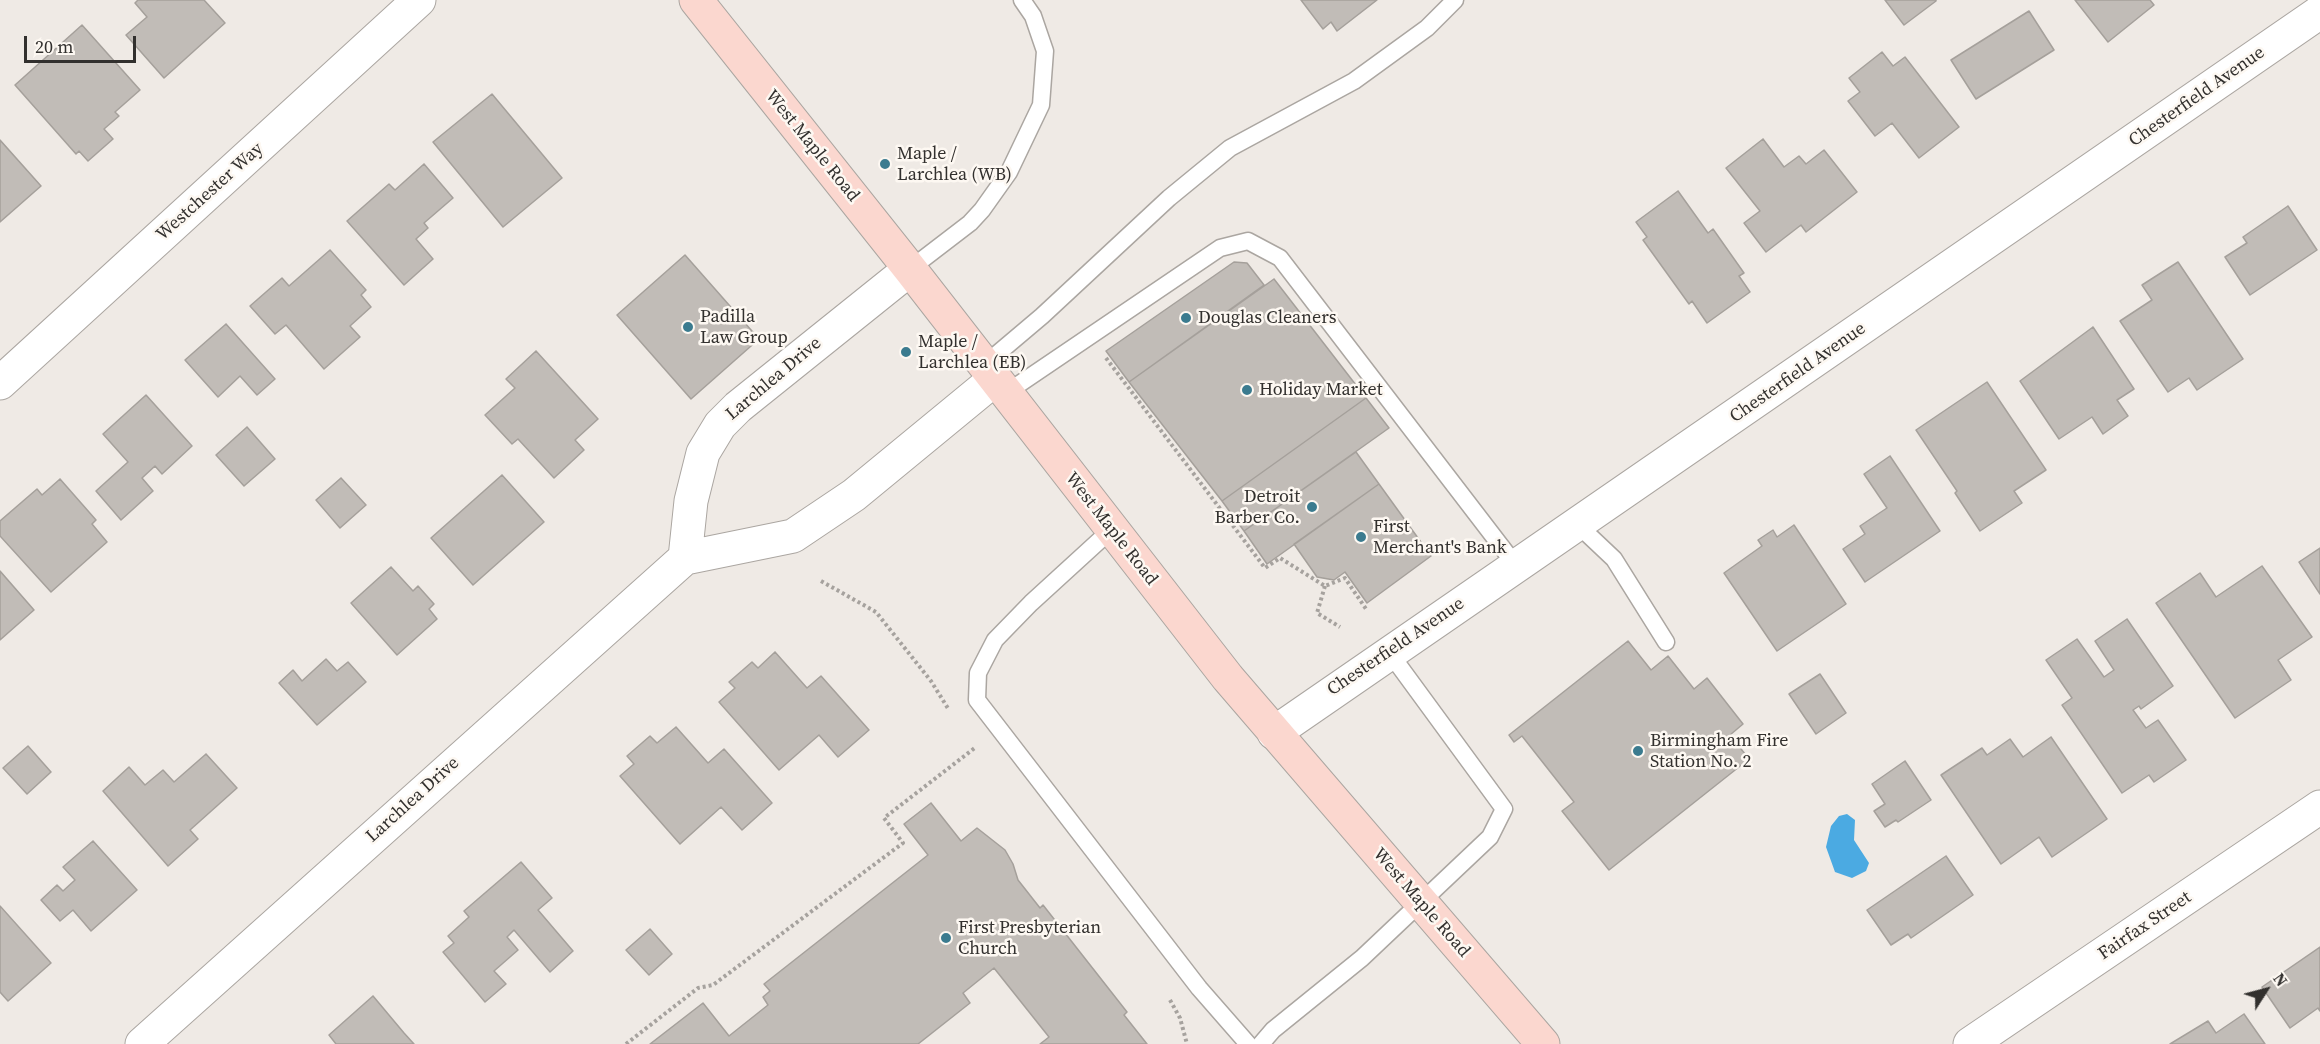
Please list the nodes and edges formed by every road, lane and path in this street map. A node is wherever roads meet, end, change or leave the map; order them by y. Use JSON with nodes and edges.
{"nodes":[{"id":1,"x":418,"y":0,"type":"edge"},
{"id":2,"x":696,"y":0,"type":"edge"},
{"id":3,"x":1022,"y":0,"type":"edge"},
{"id":4,"x":1455,"y":0,"type":"edge"},
{"id":5,"x":2320,"y":12,"type":"edge"},
{"id":6,"x":910,"y":270,"type":"junction"},
{"id":7,"x":1098,"y":359,"type":"dead end"},
{"id":8,"x":995,"y":379,"type":"junction"},
{"id":9,"x":0,"y":383,"type":"edge"},
{"id":10,"x":1578,"y":525,"type":"junction"},
{"id":11,"x":1112,"y":529,"type":"junction"},
{"id":12,"x":685,"y":558,"type":"junction"},
{"id":13,"x":1517,"y":567,"type":"junction"},
{"id":14,"x":1325,"y":586,"type":"junction"},
{"id":15,"x":1366,"y":609,"type":"dead end"},
{"id":16,"x":1340,"y":627,"type":"dead end"},
{"id":17,"x":1666,"y":642,"type":"dead end"},
{"id":18,"x":1389,"y":652,"type":"junction"},
{"id":19,"x":1274,"y":733,"type":"junction"},
{"id":20,"x":976,"y":747,"type":"dead end"},
{"id":21,"x":2320,"y":807,"type":"edge"},
{"id":22,"x":1421,"y":903,"type":"junction"},
{"id":23,"x":141,"y":1044,"type":"edge"},
{"id":24,"x":626,"y":1044,"type":"edge"},
{"id":25,"x":1248,"y":1044,"type":"edge"},
{"id":26,"x":1261,"y":1044,"type":"edge"},
{"id":27,"x":1543,"y":1044,"type":"edge"},
{"id":28,"x":1970,"y":1044,"type":"edge"}],
"edges":[{"from":1,"to":9,"type":"street","name":"Westchester Way"},
{"from":2,"to":6,"type":"main road","name":"West Maple Road"},
{"from":3,"to":6,"type":"lane"},
{"from":4,"to":8,"type":"lane"},
{"from":5,"to":10,"type":"street","name":"Chesterfield Avenue"},
{"from":6,"to":8,"type":"main road","name":"West Maple Road"},
{"from":6,"to":12,"type":"street","name":"Larchlea Drive"},
{"from":7,"to":14,"type":"path"},
{"from":8,"to":11,"type":"main road","name":"West Maple Road"},
{"from":8,"to":12,"type":"street"},
{"from":8,"to":13,"type":"lane"},
{"from":10,"to":13,"type":"street","name":"Chesterfield Avenue"},
{"from":10,"to":17,"type":"lane"},
{"from":11,"to":19,"type":"main road","name":"West Maple Road"},
{"from":11,"to":25,"type":"lane"},
{"from":12,"to":23,"type":"street","name":"Larchlea Drive"},
{"from":13,"to":18,"type":"street","name":"Chesterfield Avenue"},
{"from":14,"to":15,"type":"path"},
{"from":14,"to":16,"type":"path"},
{"from":18,"to":19,"type":"street","name":"Chesterfield Avenue"},
{"from":18,"to":22,"type":"lane"},
{"from":19,"to":22,"type":"main road","name":"West Maple Road"},
{"from":20,"to":24,"type":"path"},
{"from":21,"to":28,"type":"street","name":"Fairfax Street"},
{"from":22,"to":26,"type":"lane"},
{"from":22,"to":27,"type":"main road","name":"West Maple Road"}]}
